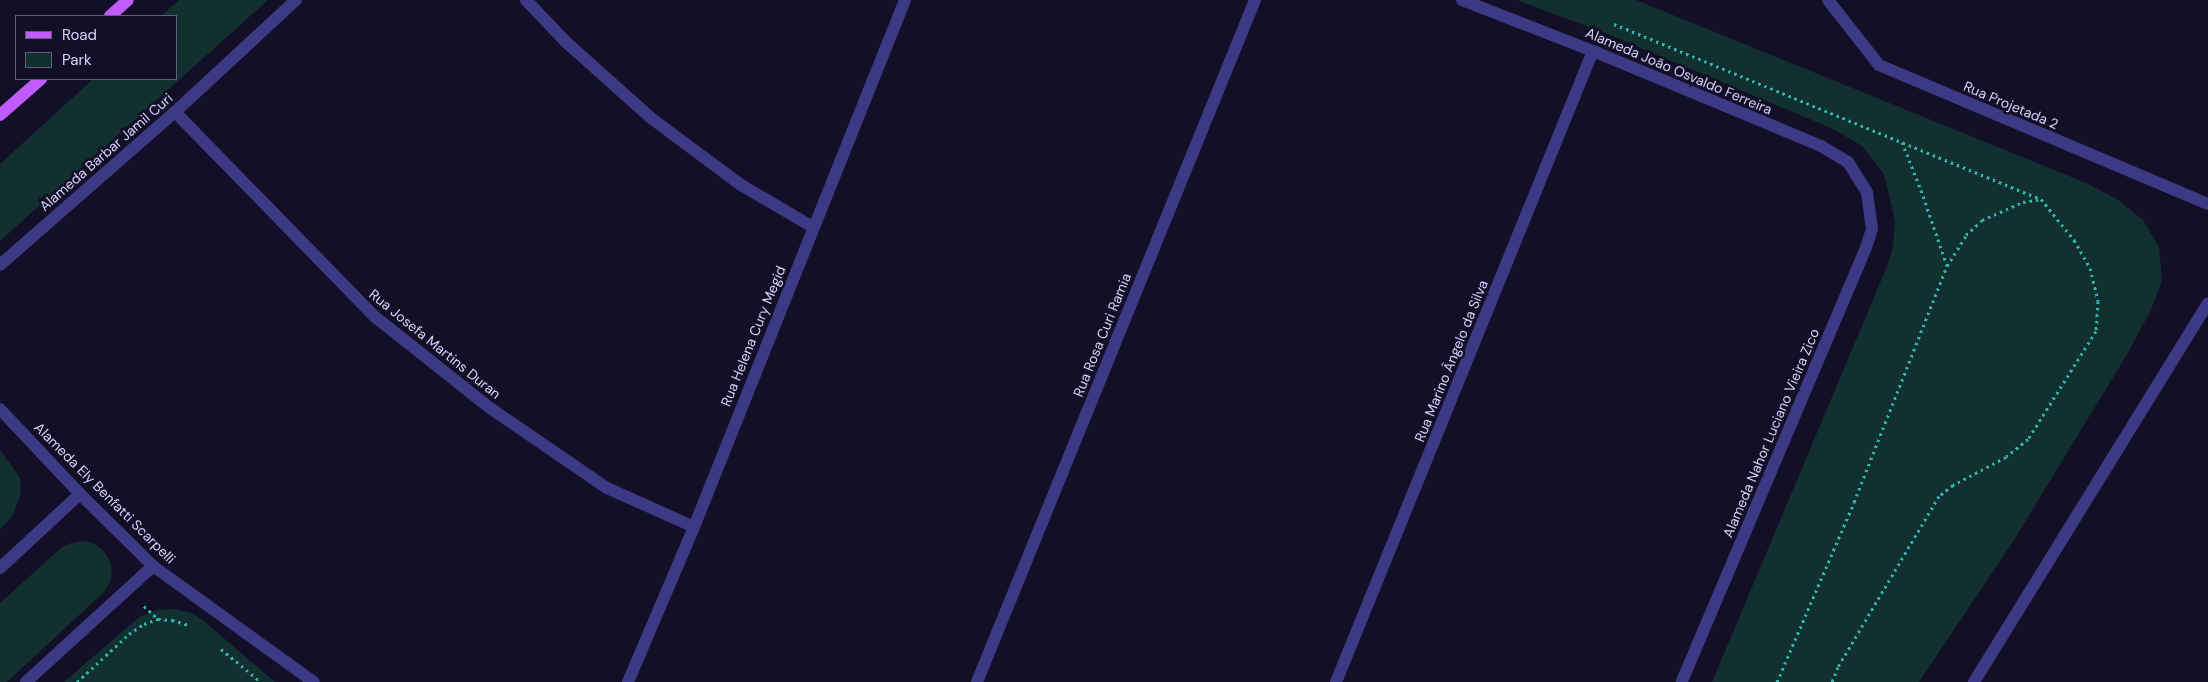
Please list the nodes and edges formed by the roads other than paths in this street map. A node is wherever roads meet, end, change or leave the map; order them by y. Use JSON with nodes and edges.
{"nodes":[{"id":1,"x":128,"y":0,"type":"edge"},
{"id":2,"x":296,"y":0,"type":"edge"},
{"id":3,"x":526,"y":0,"type":"edge"},
{"id":4,"x":905,"y":0,"type":"edge"},
{"id":5,"x":1254,"y":0,"type":"edge"},
{"id":6,"x":1462,"y":0,"type":"edge"},
{"id":7,"x":1828,"y":0,"type":"edge"},
{"id":8,"x":111,"y":15,"type":"edge"},
{"id":9,"x":1593,"y":51,"type":"junction"},
{"id":10,"x":40,"y":80,"type":"edge"},
{"id":11,"x":175,"y":112,"type":"junction"},
{"id":12,"x":0,"y":115,"type":"edge"},
{"id":13,"x":1867,"y":194,"type":"joint"},
{"id":14,"x":2208,"y":204,"type":"edge"},
{"id":15,"x":813,"y":226,"type":"junction"},
{"id":16,"x":0,"y":265,"type":"edge"},
{"id":17,"x":2208,"y":303,"type":"edge"},
{"id":18,"x":0,"y":409,"type":"edge"},
{"id":19,"x":80,"y":494,"type":"junction"},
{"id":20,"x":694,"y":527,"type":"junction"},
{"id":21,"x":153,"y":566,"type":"junction"},
{"id":22,"x":0,"y":568,"type":"edge"},
{"id":23,"x":26,"y":682,"type":"edge"},
{"id":24,"x":314,"y":682,"type":"edge"},
{"id":25,"x":628,"y":682,"type":"edge"},
{"id":26,"x":977,"y":682,"type":"edge"},
{"id":27,"x":1336,"y":682,"type":"edge"},
{"id":28,"x":1682,"y":682,"type":"edge"},
{"id":29,"x":1974,"y":682,"type":"edge"}],
"edges":[{"from":1,"to":8,"type":"main road"},
{"from":2,"to":11,"type":"street","name":"Alameda Barbar Jamil Curi"},
{"from":3,"to":15,"type":"street"},
{"from":4,"to":15,"type":"street","name":"Rua Helena Cury Megid"},
{"from":5,"to":26,"type":"street","name":"Rua Rosa Curi Ramia"},
{"from":6,"to":9,"type":"street","name":"Alameda João Osvaldo Ferreira"},
{"from":7,"to":14,"type":"street","name":"Rua Projetada 2"},
{"from":9,"to":13,"type":"street","name":"Alameda João Osvaldo Ferreira"},
{"from":9,"to":27,"type":"street","name":"Rua Marino Ângelo da Silva"},
{"from":10,"to":12,"type":"main road"},
{"from":11,"to":16,"type":"street","name":"Alameda Barbar Jamil Curi"},
{"from":11,"to":20,"type":"street","name":"Rua Josefa Martins Duran"},
{"from":13,"to":28,"type":"street","name":"Alameda Nahor Luciano Vieira Zico"},
{"from":15,"to":20,"type":"street","name":"Rua Helena Cury Megid"},
{"from":17,"to":29,"type":"street"},
{"from":18,"to":19,"type":"street","name":"Alameda Ely Benfatti Scarpelli"},
{"from":19,"to":21,"type":"street","name":"Alameda Ely Benfatti Scarpelli"},
{"from":19,"to":22,"type":"street"},
{"from":20,"to":25,"type":"street","name":"Rua Helena Cury Megid"},
{"from":21,"to":23,"type":"street"},
{"from":21,"to":24,"type":"street","name":"Alameda Ely Benfatti Scarpelli"}]}
